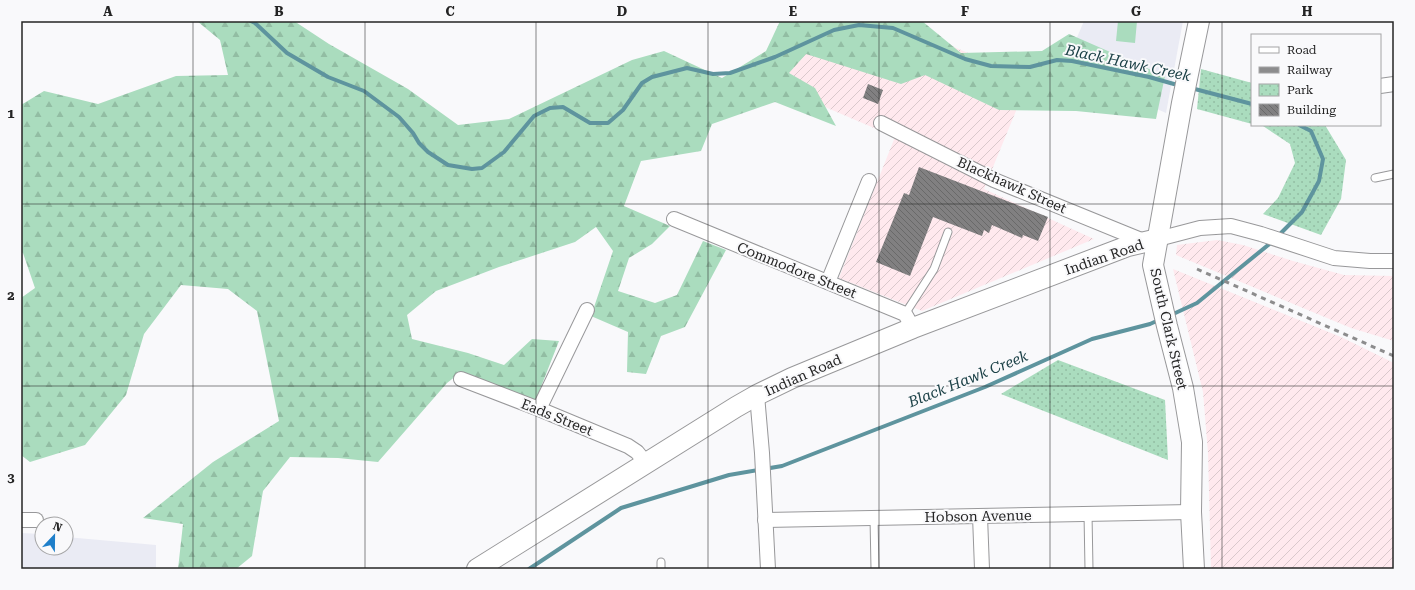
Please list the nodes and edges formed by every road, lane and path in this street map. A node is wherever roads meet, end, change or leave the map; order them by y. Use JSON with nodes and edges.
{"nodes":[{"id":1,"x":1199,"y":21,"type":"edge"},
{"id":2,"x":1394,"y":84,"type":"edge"},
{"id":3,"x":1381,"y":86,"type":"edge"},
{"id":4,"x":881,"y":123,"type":"dead end"},
{"id":5,"x":1394,"y":174,"type":"edge"},
{"id":6,"x":1375,"y":178,"type":"dead end"},
{"id":7,"x":869,"y":181,"type":"dead end"},
{"id":8,"x":674,"y":219,"type":"dead end"},
{"id":9,"x":948,"y":232,"type":"dead end"},
{"id":10,"x":1152,"y":240,"type":"junction"},
{"id":11,"x":1394,"y":261,"type":"edge"},
{"id":12,"x":828,"y":282,"type":"junction"},
{"id":13,"x":587,"y":310,"type":"dead end"},
{"id":14,"x":909,"y":321,"type":"junction"},
{"id":15,"x":461,"y":379,"type":"dead end"},
{"id":16,"x":757,"y":395,"type":"junction"},
{"id":17,"x":539,"y":409,"type":"junction"},
{"id":18,"x":646,"y":463,"type":"junction"},
{"id":19,"x":1192,"y":512,"type":"junction"},
{"id":20,"x":1088,"y":514,"type":"junction"},
{"id":21,"x":980,"y":516,"type":"junction"},
{"id":22,"x":874,"y":518,"type":"junction"},
{"id":23,"x":21,"y":520,"type":"edge"},
{"id":24,"x":34,"y":520,"type":"edge"},
{"id":25,"x":765,"y":520,"type":"junction"},
{"id":26,"x":477,"y":569,"type":"edge"},
{"id":27,"x":768,"y":569,"type":"edge"},
{"id":28,"x":875,"y":569,"type":"edge"},
{"id":29,"x":982,"y":569,"type":"edge"},
{"id":30,"x":1089,"y":569,"type":"edge"},
{"id":31,"x":1194,"y":569,"type":"edge"}],
"edges":[{"from":1,"to":10,"type":"street","name":"South Clark Street"},
{"from":2,"to":3,"type":"street"},
{"from":4,"to":10,"type":"street","name":"Blackhawk Street"},
{"from":5,"to":6,"type":"lane"},
{"from":7,"to":12,"type":"street"},
{"from":8,"to":12,"type":"street","name":"Commodore Street"},
{"from":9,"to":14,"type":"lane"},
{"from":10,"to":11,"type":"street"},
{"from":10,"to":14,"type":"street","name":"Indian Road"},
{"from":10,"to":19,"type":"street","name":"South Clark Street"},
{"from":12,"to":14,"type":"street","name":"Commodore Street"},
{"from":13,"to":17,"type":"street"},
{"from":14,"to":16,"type":"street","name":"Indian Road"},
{"from":15,"to":17,"type":"street","name":"Eads Street"},
{"from":16,"to":18,"type":"street","name":"Indian Road"},
{"from":16,"to":25,"type":"street"},
{"from":17,"to":18,"type":"street","name":"Eads Street"},
{"from":18,"to":26,"type":"street","name":"Indian Road"},
{"from":19,"to":20,"type":"street","name":"Hobson Avenue"},
{"from":19,"to":31,"type":"street","name":"South Clark Street"},
{"from":20,"to":21,"type":"street","name":"Hobson Avenue"},
{"from":20,"to":30,"type":"lane"},
{"from":21,"to":22,"type":"street","name":"Hobson Avenue"},
{"from":21,"to":29,"type":"street"},
{"from":22,"to":25,"type":"street","name":"Hobson Avenue"},
{"from":22,"to":28,"type":"lane"},
{"from":23,"to":24,"type":"street"},
{"from":25,"to":27,"type":"street"}]}
